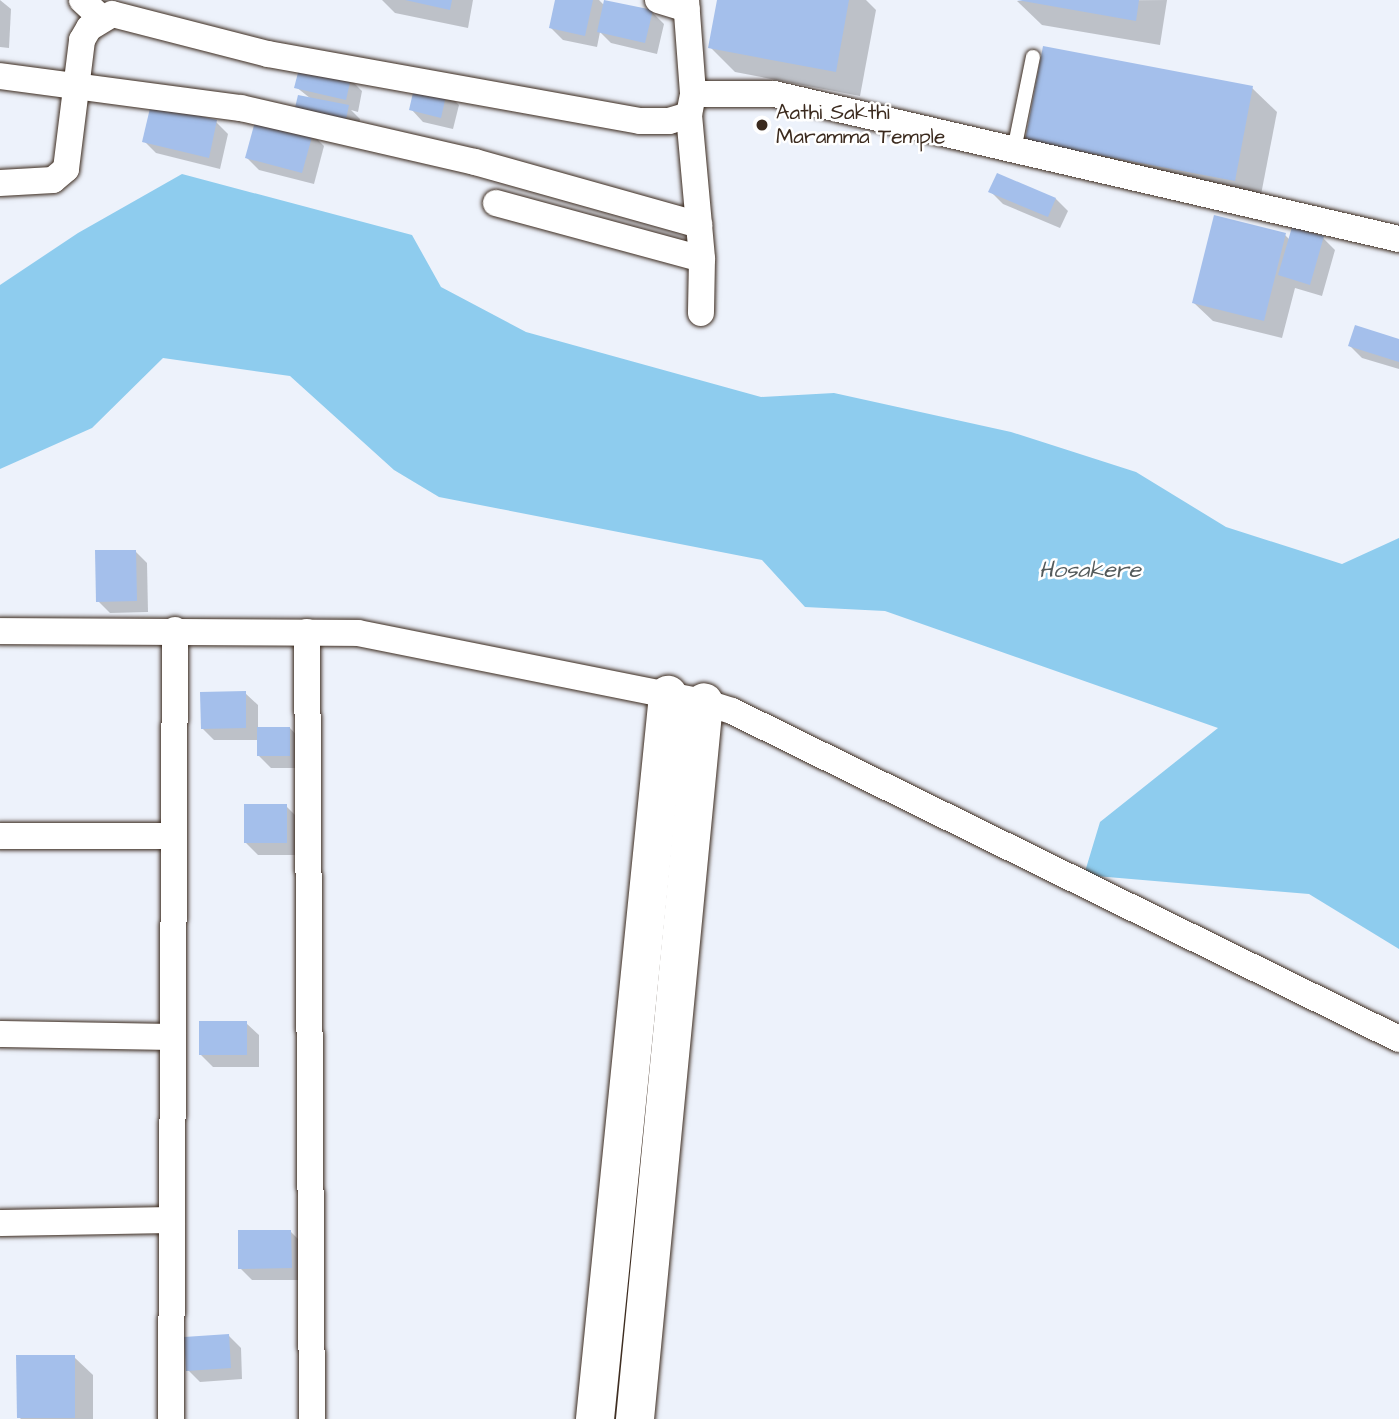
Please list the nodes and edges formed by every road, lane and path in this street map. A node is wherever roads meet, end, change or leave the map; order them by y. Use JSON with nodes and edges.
{"nodes":[{"id":1,"x":658,"y":0,"type":"edge"},
{"id":2,"x":686,"y":4,"type":"edge"},
{"id":3,"x":92,"y":9,"type":"edge"},
{"id":4,"x":1033,"y":57,"type":"dead end"},
{"id":5,"x":0,"y":76,"type":"edge"},
{"id":6,"x":77,"y":85,"type":"junction"},
{"id":7,"x":691,"y":105,"type":"junction"},
{"id":8,"x":1014,"y":150,"type":"junction"},
{"id":9,"x":0,"y":183,"type":"edge"},
{"id":10,"x":496,"y":203,"type":"dead end"},
{"id":11,"x":699,"y":225,"type":"junction"},
{"id":12,"x":1399,"y":239,"type":"edge"},
{"id":13,"x":702,"y":258,"type":"junction"},
{"id":14,"x":701,"y":313,"type":"dead end"},
{"id":15,"x":175,"y":630,"type":"junction"},
{"id":16,"x":0,"y":631,"type":"edge"},
{"id":17,"x":307,"y":632,"type":"junction"},
{"id":18,"x":686,"y":699,"type":"junction"},
{"id":19,"x":0,"y":836,"type":"edge"},
{"id":20,"x":174,"y":836,"type":"junction"},
{"id":21,"x":0,"y":1034,"type":"edge"},
{"id":22,"x":173,"y":1037,"type":"junction"},
{"id":23,"x":1399,"y":1039,"type":"edge"},
{"id":24,"x":172,"y":1220,"type":"junction"},
{"id":25,"x":0,"y":1223,"type":"edge"},
{"id":26,"x":172,"y":1419,"type":"edge"},
{"id":27,"x":312,"y":1419,"type":"edge"},
{"id":28,"x":594,"y":1419,"type":"edge"},
{"id":29,"x":635,"y":1419,"type":"edge"}],
"edges":[{"from":1,"to":2,"type":"street"},
{"from":2,"to":7,"type":"street"},
{"from":3,"to":6,"type":"street"},
{"from":3,"to":7,"type":"street"},
{"from":4,"to":8,"type":"lane"},
{"from":5,"to":6,"type":"street"},
{"from":6,"to":9,"type":"street"},
{"from":6,"to":11,"type":"street"},
{"from":7,"to":8,"type":"street"},
{"from":7,"to":11,"type":"street"},
{"from":8,"to":12,"type":"street"},
{"from":10,"to":13,"type":"street"},
{"from":11,"to":13,"type":"street"},
{"from":13,"to":14,"type":"street"},
{"from":15,"to":16,"type":"street"},
{"from":15,"to":17,"type":"street"},
{"from":15,"to":20,"type":"street"},
{"from":17,"to":18,"type":"street"},
{"from":17,"to":27,"type":"street"},
{"from":18,"to":23,"type":"street"},
{"from":18,"to":28,"type":"street"},
{"from":18,"to":29,"type":"street"},
{"from":19,"to":20,"type":"street"},
{"from":20,"to":22,"type":"street"},
{"from":21,"to":22,"type":"street"},
{"from":22,"to":24,"type":"street"},
{"from":24,"to":25,"type":"street"},
{"from":24,"to":26,"type":"street"}]}
